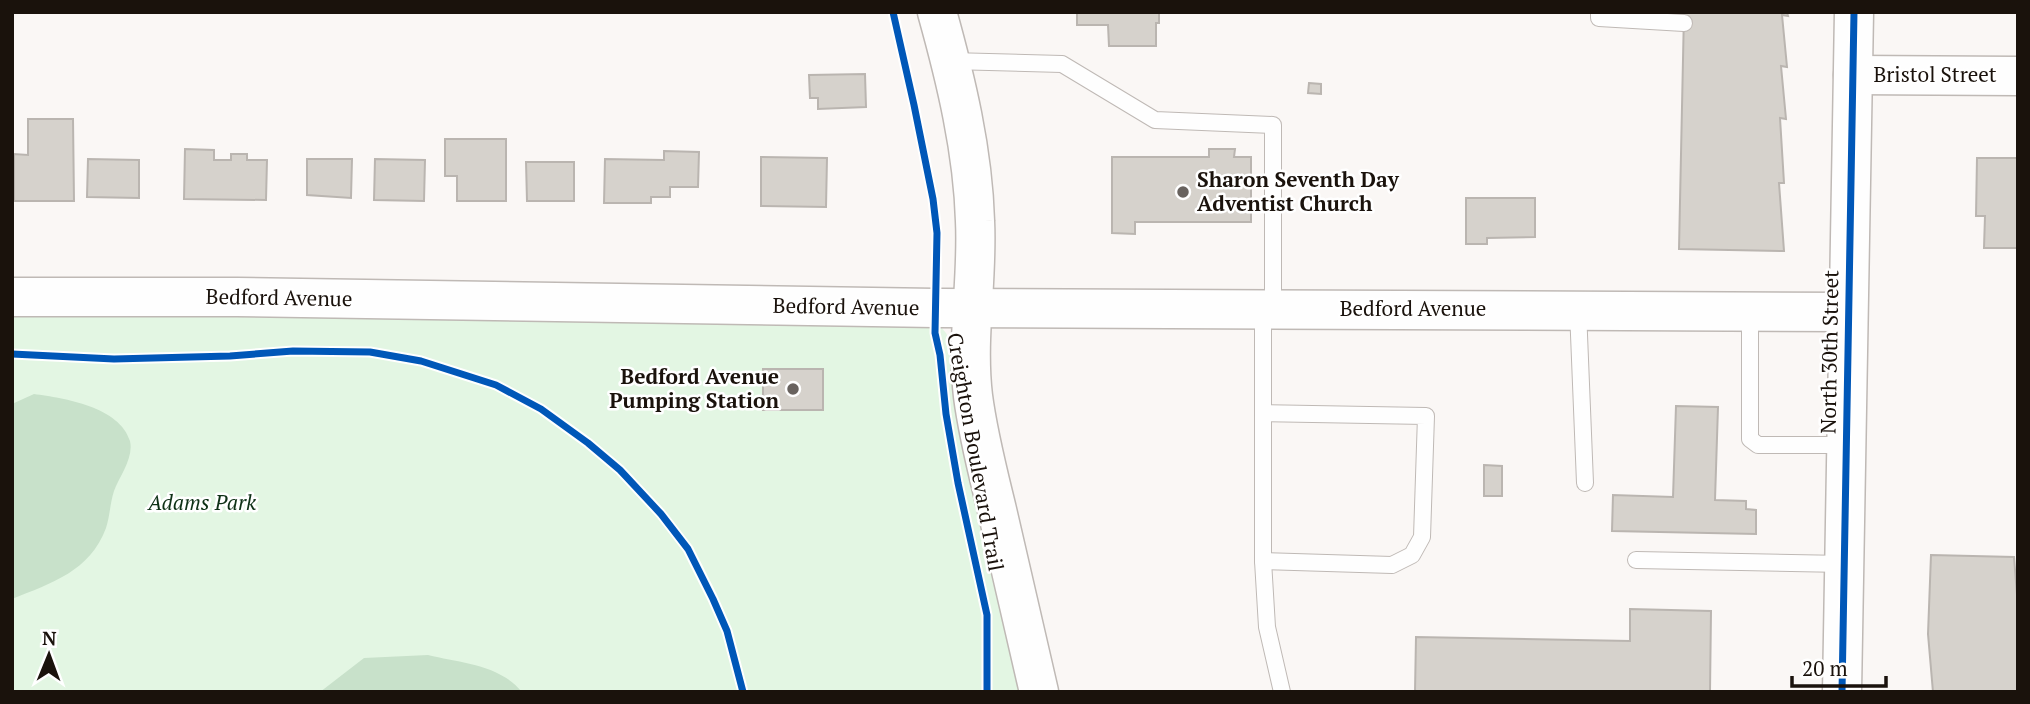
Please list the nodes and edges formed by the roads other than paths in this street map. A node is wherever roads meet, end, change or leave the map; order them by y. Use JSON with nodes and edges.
{"nodes":[{"id":1,"x":937,"y":12,"type":"edge"},
{"id":2,"x":1599,"y":12,"type":"edge"},
{"id":3,"x":1854,"y":12,"type":"edge"},
{"id":4,"x":1684,"y":23,"type":"dead end"},
{"id":5,"x":950,"y":61,"type":"junction"},
{"id":6,"x":1853,"y":75,"type":"junction"},
{"id":7,"x":2018,"y":76,"type":"edge"},
{"id":8,"x":12,"y":297,"type":"edge"},
{"id":9,"x":973,"y":309,"type":"junction"},
{"id":10,"x":1268,"y":309,"type":"junction"},
{"id":11,"x":1578,"y":310,"type":"junction"},
{"id":12,"x":1750,"y":312,"type":"junction"},
{"id":13,"x":1848,"y":312,"type":"junction"},
{"id":14,"x":1263,"y":413,"type":"junction"},
{"id":15,"x":1846,"y":445,"type":"junction"},
{"id":16,"x":1585,"y":483,"type":"dead end"},
{"id":17,"x":1636,"y":560,"type":"dead end"},
{"id":18,"x":1263,"y":561,"type":"junction"},
{"id":19,"x":1844,"y":564,"type":"junction"},
{"id":20,"x":1039,"y":692,"type":"edge"},
{"id":21,"x":1282,"y":692,"type":"edge"},
{"id":22,"x":1842,"y":692,"type":"edge"}],
"edges":[{"from":1,"to":5,"type":"street"},
{"from":2,"to":4,"type":"lane"},
{"from":3,"to":6,"type":"street","name":"North 30th Street"},
{"from":5,"to":9,"type":"street"},
{"from":5,"to":10,"type":"lane"},
{"from":6,"to":7,"type":"street","name":"Bristol Street"},
{"from":6,"to":13,"type":"street","name":"North 30th Street"},
{"from":8,"to":9,"type":"street","name":"Bedford Avenue"},
{"from":9,"to":10,"type":"street","name":"Bedford Avenue"},
{"from":9,"to":20,"type":"street"},
{"from":10,"to":11,"type":"street","name":"Bedford Avenue"},
{"from":10,"to":14,"type":"lane"},
{"from":11,"to":12,"type":"street","name":"Bedford Avenue"},
{"from":11,"to":16,"type":"lane"},
{"from":12,"to":13,"type":"street","name":"Bedford Avenue"},
{"from":12,"to":15,"type":"lane"},
{"from":13,"to":15,"type":"street","name":"North 30th Street"},
{"from":14,"to":18,"type":"lane"},
{"from":14,"to":18,"type":"lane"},
{"from":15,"to":19,"type":"street","name":"North 30th Street"},
{"from":17,"to":19,"type":"lane"},
{"from":18,"to":21,"type":"lane"},
{"from":19,"to":22,"type":"street","name":"North 30th Street"}]}
